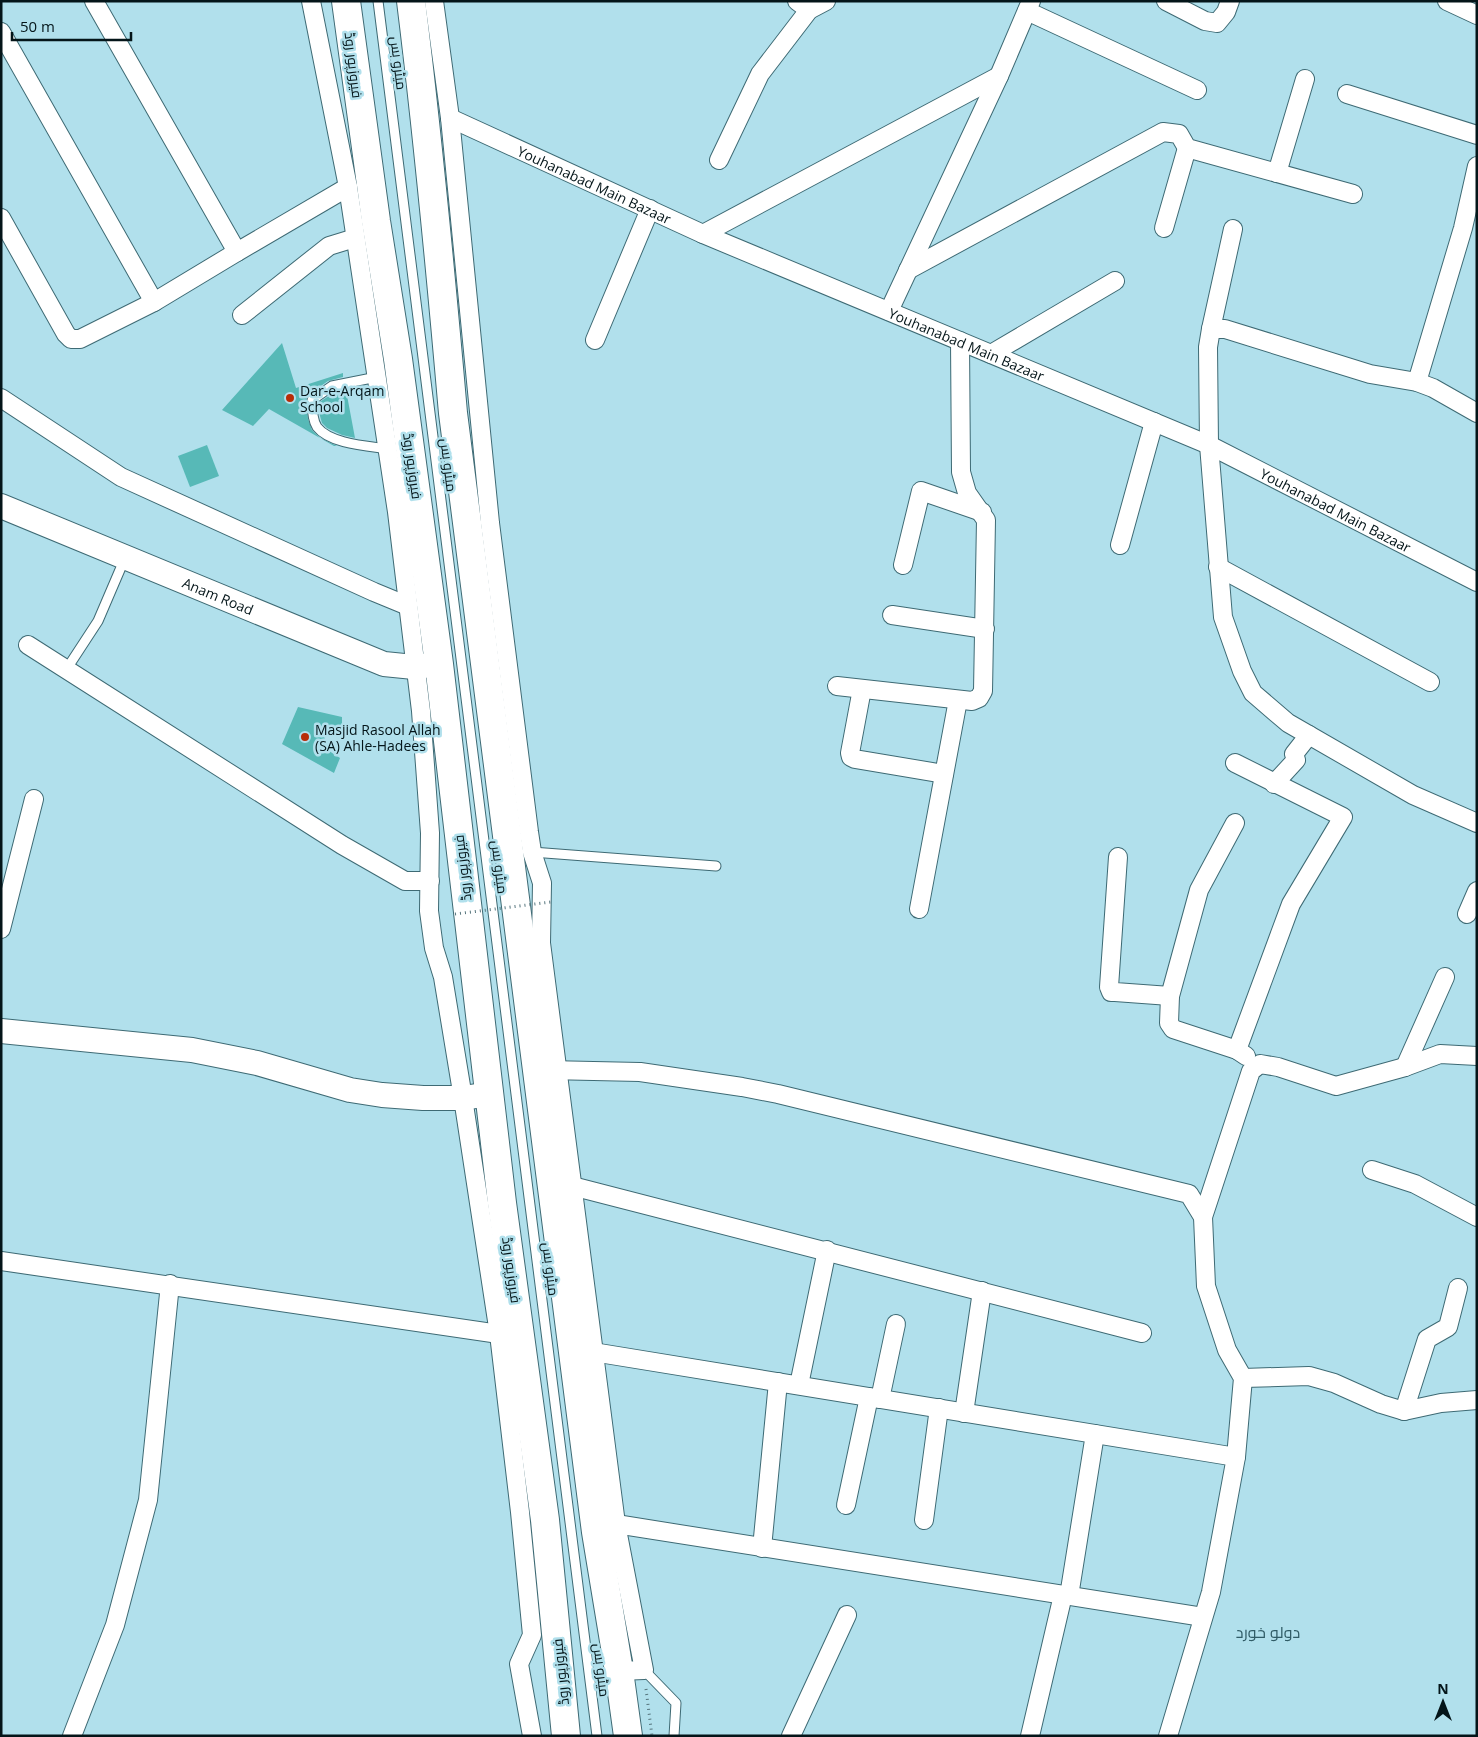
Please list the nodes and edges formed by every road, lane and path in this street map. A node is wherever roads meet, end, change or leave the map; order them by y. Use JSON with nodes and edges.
{"nodes":[{"id":1,"x":94,"y":1,"type":"edge"},
{"id":2,"x":311,"y":1,"type":"edge"},
{"id":3,"x":346,"y":1,"type":"edge"},
{"id":4,"x":378,"y":1,"type":"edge"},
{"id":5,"x":411,"y":1,"type":"edge"},
{"id":6,"x":434,"y":1,"type":"edge"},
{"id":7,"x":826,"y":1,"type":"edge"},
{"id":8,"x":1166,"y":1,"type":"edge"},
{"id":9,"x":1230,"y":1,"type":"edge"},
{"id":10,"x":1447,"y":1,"type":"edge"},
{"id":11,"x":803,"y":6,"type":"edge"},
{"id":12,"x":1029,"y":6,"type":"edge"},
{"id":13,"x":1477,"y":15,"type":"edge"},
{"id":14,"x":1,"y":32,"type":"edge"},
{"id":15,"x":999,"y":76,"type":"junction"},
{"id":16,"x":1305,"y":79,"type":"dead end"},
{"id":17,"x":1197,"y":90,"type":"dead end"},
{"id":18,"x":1347,"y":94,"type":"dead end"},
{"id":19,"x":450,"y":118,"type":"junction"},
{"id":20,"x":1477,"y":135,"type":"edge"},
{"id":21,"x":1187,"y":148,"type":"junction"},
{"id":22,"x":719,"y":160,"type":"dead end"},
{"id":23,"x":1477,"y":166,"type":"edge"},
{"id":24,"x":1277,"y":173,"type":"junction"},
{"id":25,"x":348,"y":187,"type":"junction"},
{"id":26,"x":1353,"y":194,"type":"dead end"},
{"id":27,"x":650,"y":209,"type":"junction"},
{"id":28,"x":1,"y":218,"type":"edge"},
{"id":29,"x":1164,"y":228,"type":"dead end"},
{"id":30,"x":1233,"y":229,"type":"dead end"},
{"id":31,"x":703,"y":234,"type":"junction"},
{"id":32,"x":355,"y":238,"type":"junction"},
{"id":33,"x":237,"y":252,"type":"junction"},
{"id":34,"x":908,"y":270,"type":"junction"},
{"id":35,"x":1115,"y":281,"type":"dead end"},
{"id":36,"x":154,"y":302,"type":"junction"},
{"id":37,"x":889,"y":311,"type":"junction"},
{"id":38,"x":242,"y":315,"type":"dead end"},
{"id":39,"x":1210,"y":329,"type":"junction"},
{"id":40,"x":595,"y":340,"type":"dead end"},
{"id":41,"x":960,"y":341,"type":"junction"},
{"id":42,"x":990,"y":354,"type":"junction"},
{"id":43,"x":384,"y":366,"type":"junction"},
{"id":44,"x":1417,"y":382,"type":"junction"},
{"id":45,"x":1,"y":398,"type":"edge"},
{"id":46,"x":1476,"y":410,"type":"edge"},
{"id":47,"x":1154,"y":422,"type":"junction"},
{"id":48,"x":1209,"y":445,"type":"junction"},
{"id":49,"x":388,"y":449,"type":"junction"},
{"id":50,"x":1,"y":506,"type":"edge"},
{"id":51,"x":408,"y":511,"type":"junction"},
{"id":52,"x":982,"y":512,"type":"junction"},
{"id":53,"x":1120,"y":545,"type":"dead end"},
{"id":54,"x":126,"y":557,"type":"junction"},
{"id":55,"x":903,"y":565,"type":"dead end"},
{"id":56,"x":1218,"y":567,"type":"junction"},
{"id":57,"x":1477,"y":582,"type":"edge"},
{"id":58,"x":408,"y":606,"type":"junction"},
{"id":59,"x":892,"y":615,"type":"dead end"},
{"id":60,"x":985,"y":629,"type":"junction"},
{"id":61,"x":28,"y":645,"type":"dead end"},
{"id":62,"x":427,"y":666,"type":"junction"},
{"id":63,"x":66,"y":670,"type":"junction"},
{"id":64,"x":1430,"y":682,"type":"dead end"},
{"id":65,"x":838,"y":686,"type":"dead end"},
{"id":66,"x":862,"y":689,"type":"junction"},
{"id":67,"x":958,"y":700,"type":"junction"},
{"id":68,"x":1309,"y":735,"type":"junction"},
{"id":69,"x":1235,"y":764,"type":"dead end"},
{"id":70,"x":944,"y":774,"type":"junction"},
{"id":71,"x":1274,"y":784,"type":"junction"},
{"id":72,"x":34,"y":799,"type":"dead end"},
{"id":73,"x":1234,"y":823,"type":"dead end"},
{"id":74,"x":1477,"y":823,"type":"edge"},
{"id":75,"x":532,"y":852,"type":"junction"},
{"id":76,"x":1118,"y":857,"type":"dead end"},
{"id":77,"x":716,"y":866,"type":"dead end"},
{"id":78,"x":430,"y":881,"type":"junction"},
{"id":79,"x":1477,"y":891,"type":"edge"},
{"id":80,"x":550,"y":902,"type":"dead end"},
{"id":81,"x":919,"y":909,"type":"dead end"},
{"id":82,"x":455,"y":914,"type":"dead end"},
{"id":83,"x":1467,"y":914,"type":"dead end"},
{"id":84,"x":1,"y":930,"type":"edge"},
{"id":85,"x":1445,"y":977,"type":"dead end"},
{"id":86,"x":1170,"y":996,"type":"junction"},
{"id":87,"x":1,"y":1031,"type":"edge"},
{"id":88,"x":1238,"y":1050,"type":"junction"},
{"id":89,"x":1477,"y":1056,"type":"edge"},
{"id":90,"x":1260,"y":1064,"type":"junction"},
{"id":91,"x":1406,"y":1067,"type":"junction"},
{"id":92,"x":547,"y":1070,"type":"junction"},
{"id":93,"x":490,"y":1094,"type":"junction"},
{"id":94,"x":463,"y":1098,"type":"junction"},
{"id":95,"x":1372,"y":1170,"type":"dead end"},
{"id":96,"x":572,"y":1186,"type":"junction"},
{"id":97,"x":1203,"y":1217,"type":"junction"},
{"id":98,"x":1477,"y":1217,"type":"edge"},
{"id":99,"x":827,"y":1250,"type":"junction"},
{"id":100,"x":1,"y":1261,"type":"edge"},
{"id":101,"x":170,"y":1284,"type":"junction"},
{"id":102,"x":1458,"y":1288,"type":"dead end"},
{"id":103,"x":982,"y":1291,"type":"junction"},
{"id":104,"x":896,"y":1324,"type":"dead end"},
{"id":105,"x":1142,"y":1333,"type":"dead end"},
{"id":106,"x":510,"y":1334,"type":"junction"},
{"id":107,"x":583,"y":1353,"type":"junction"},
{"id":108,"x":1243,"y":1378,"type":"junction"},
{"id":109,"x":778,"y":1382,"type":"junction"},
{"id":110,"x":799,"y":1385,"type":"junction"},
{"id":111,"x":874,"y":1398,"type":"junction"},
{"id":112,"x":1477,"y":1400,"type":"edge"},
{"id":113,"x":939,"y":1408,"type":"junction"},
{"id":114,"x":1404,"y":1411,"type":"junction"},
{"id":115,"x":964,"y":1413,"type":"junction"},
{"id":116,"x":1096,"y":1434,"type":"junction"},
{"id":117,"x":1236,"y":1457,"type":"junction"},
{"id":118,"x":846,"y":1505,"type":"dead end"},
{"id":119,"x":924,"y":1520,"type":"dead end"},
{"id":120,"x":616,"y":1524,"type":"junction"},
{"id":121,"x":762,"y":1548,"type":"junction"},
{"id":122,"x":1066,"y":1595,"type":"junction"},
{"id":123,"x":847,"y":1615,"type":"dead end"},
{"id":124,"x":1203,"y":1617,"type":"junction"},
{"id":125,"x":632,"y":1670,"type":"junction"},
{"id":126,"x":646,"y":1691,"type":"dead end"},
{"id":127,"x":72,"y":1736,"type":"edge"},
{"id":128,"x":532,"y":1736,"type":"edge"},
{"id":129,"x":566,"y":1736,"type":"edge"},
{"id":130,"x":597,"y":1736,"type":"edge"},
{"id":131,"x":628,"y":1736,"type":"edge"},
{"id":132,"x":652,"y":1736,"type":"edge"},
{"id":133,"x":674,"y":1736,"type":"edge"},
{"id":134,"x":791,"y":1736,"type":"edge"},
{"id":135,"x":1030,"y":1736,"type":"edge"},
{"id":136,"x":1168,"y":1736,"type":"edge"}],
"edges":[{"from":1,"to":33,"type":"street"},
{"from":2,"to":25,"type":"street"},
{"from":3,"to":43,"type":"main road","name":"فیروزپور روڈ"},
{"from":4,"to":130,"type":"lane","name":"میٹرو بس"},
{"from":5,"to":92,"type":"main road"},
{"from":6,"to":19,"type":"street"},
{"from":7,"to":11,"type":"street"},
{"from":8,"to":9,"type":"street"},
{"from":10,"to":13,"type":"street"},
{"from":11,"to":22,"type":"street"},
{"from":12,"to":15,"type":"street"},
{"from":12,"to":17,"type":"street"},
{"from":14,"to":36,"type":"street"},
{"from":15,"to":31,"type":"street"},
{"from":15,"to":34,"type":"street"},
{"from":16,"to":24,"type":"street"},
{"from":18,"to":20,"type":"street"},
{"from":19,"to":27,"type":"street","name":"Youhanabad Main Bazaar"},
{"from":19,"to":75,"type":"street"},
{"from":21,"to":24,"type":"street"},
{"from":21,"to":29,"type":"street"},
{"from":21,"to":34,"type":"street"},
{"from":23,"to":44,"type":"street"},
{"from":24,"to":26,"type":"street"},
{"from":25,"to":32,"type":"street"},
{"from":25,"to":33,"type":"street"},
{"from":27,"to":31,"type":"street","name":"Youhanabad Main Bazaar"},
{"from":27,"to":40,"type":"street"},
{"from":28,"to":36,"type":"street"},
{"from":30,"to":39,"type":"street"},
{"from":31,"to":37,"type":"street","name":"Youhanabad Main Bazaar"},
{"from":32,"to":38,"type":"street"},
{"from":32,"to":43,"type":"street"},
{"from":33,"to":36,"type":"street"},
{"from":34,"to":37,"type":"street"},
{"from":35,"to":42,"type":"street"},
{"from":37,"to":41,"type":"street","name":"Youhanabad Main Bazaar"},
{"from":39,"to":44,"type":"street"},
{"from":39,"to":48,"type":"street"},
{"from":41,"to":42,"type":"street","name":"Youhanabad Main Bazaar"},
{"from":41,"to":52,"type":"street"},
{"from":42,"to":47,"type":"street","name":"Youhanabad Main Bazaar"},
{"from":43,"to":49,"type":"street"},
{"from":43,"to":49,"type":"lane"},
{"from":43,"to":51,"type":"main road","name":"فیروزپور روڈ"},
{"from":44,"to":46,"type":"street"},
{"from":45,"to":58,"type":"street"},
{"from":47,"to":48,"type":"street","name":"Youhanabad Main Bazaar"},
{"from":47,"to":53,"type":"street"},
{"from":48,"to":56,"type":"street"},
{"from":48,"to":57,"type":"street","name":"Youhanabad Main Bazaar"},
{"from":49,"to":51,"type":"street"},
{"from":50,"to":54,"type":"street","name":"Anam Road"},
{"from":51,"to":58,"type":"street"},
{"from":51,"to":62,"type":"main road","name":"فیروزپور روڈ"},
{"from":52,"to":55,"type":"street"},
{"from":52,"to":60,"type":"street"},
{"from":54,"to":62,"type":"street","name":"Anam Road"},
{"from":54,"to":63,"type":"lane"},
{"from":56,"to":64,"type":"street"},
{"from":56,"to":68,"type":"street"},
{"from":58,"to":62,"type":"street"},
{"from":59,"to":60,"type":"street"},
{"from":60,"to":67,"type":"street"},
{"from":61,"to":63,"type":"street"},
{"from":62,"to":78,"type":"street"},
{"from":62,"to":93,"type":"main road","name":"فیروزپور روڈ"},
{"from":63,"to":78,"type":"street"},
{"from":65,"to":66,"type":"street"},
{"from":66,"to":67,"type":"street"},
{"from":66,"to":70,"type":"street"},
{"from":67,"to":70,"type":"street"},
{"from":68,"to":71,"type":"street"},
{"from":68,"to":74,"type":"street"},
{"from":69,"to":71,"type":"street"},
{"from":70,"to":81,"type":"street"},
{"from":71,"to":88,"type":"street"},
{"from":72,"to":84,"type":"street"},
{"from":73,"to":86,"type":"street"},
{"from":75,"to":77,"type":"lane"},
{"from":75,"to":92,"type":"street"},
{"from":76,"to":86,"type":"street"},
{"from":78,"to":94,"type":"street"},
{"from":79,"to":83,"type":"street"},
{"from":80,"to":82,"type":"path","bridge":true},
{"from":85,"to":91,"type":"street"},
{"from":86,"to":88,"type":"street"},
{"from":87,"to":94,"type":"street"},
{"from":88,"to":90,"type":"street"},
{"from":89,"to":91,"type":"street"},
{"from":90,"to":91,"type":"street"},
{"from":90,"to":97,"type":"street"},
{"from":92,"to":96,"type":"street"},
{"from":92,"to":97,"type":"street"},
{"from":92,"to":107,"type":"main road"},
{"from":93,"to":94,"type":"street"},
{"from":93,"to":106,"type":"main road","name":"فیروزپور روڈ"},
{"from":94,"to":106,"type":"street"},
{"from":95,"to":98,"type":"street"},
{"from":96,"to":99,"type":"street"},
{"from":96,"to":107,"type":"street"},
{"from":97,"to":108,"type":"street"},
{"from":99,"to":103,"type":"street"},
{"from":99,"to":110,"type":"street"},
{"from":100,"to":101,"type":"street"},
{"from":101,"to":106,"type":"street"},
{"from":101,"to":127,"type":"street"},
{"from":102,"to":114,"type":"street"},
{"from":103,"to":105,"type":"street"},
{"from":103,"to":115,"type":"street"},
{"from":104,"to":111,"type":"street"},
{"from":106,"to":128,"type":"street"},
{"from":106,"to":129,"type":"main road","name":"فیروزپور روڈ"},
{"from":107,"to":109,"type":"street"},
{"from":107,"to":120,"type":"street"},
{"from":107,"to":125,"type":"main road"},
{"from":108,"to":114,"type":"street"},
{"from":108,"to":117,"type":"street"},
{"from":109,"to":110,"type":"street"},
{"from":109,"to":121,"type":"street"},
{"from":110,"to":111,"type":"street"},
{"from":111,"to":113,"type":"street"},
{"from":111,"to":118,"type":"street"},
{"from":112,"to":114,"type":"street"},
{"from":113,"to":115,"type":"street"},
{"from":113,"to":119,"type":"street"},
{"from":115,"to":116,"type":"street"},
{"from":116,"to":117,"type":"street"},
{"from":116,"to":122,"type":"street"},
{"from":117,"to":124,"type":"street"},
{"from":120,"to":121,"type":"street"},
{"from":120,"to":125,"type":"street"},
{"from":121,"to":122,"type":"street"},
{"from":122,"to":124,"type":"street"},
{"from":122,"to":135,"type":"street"},
{"from":123,"to":134,"type":"street"},
{"from":124,"to":136,"type":"street"},
{"from":125,"to":131,"type":"main road"},
{"from":125,"to":133,"type":"lane"},
{"from":126,"to":132,"type":"path"}]}
